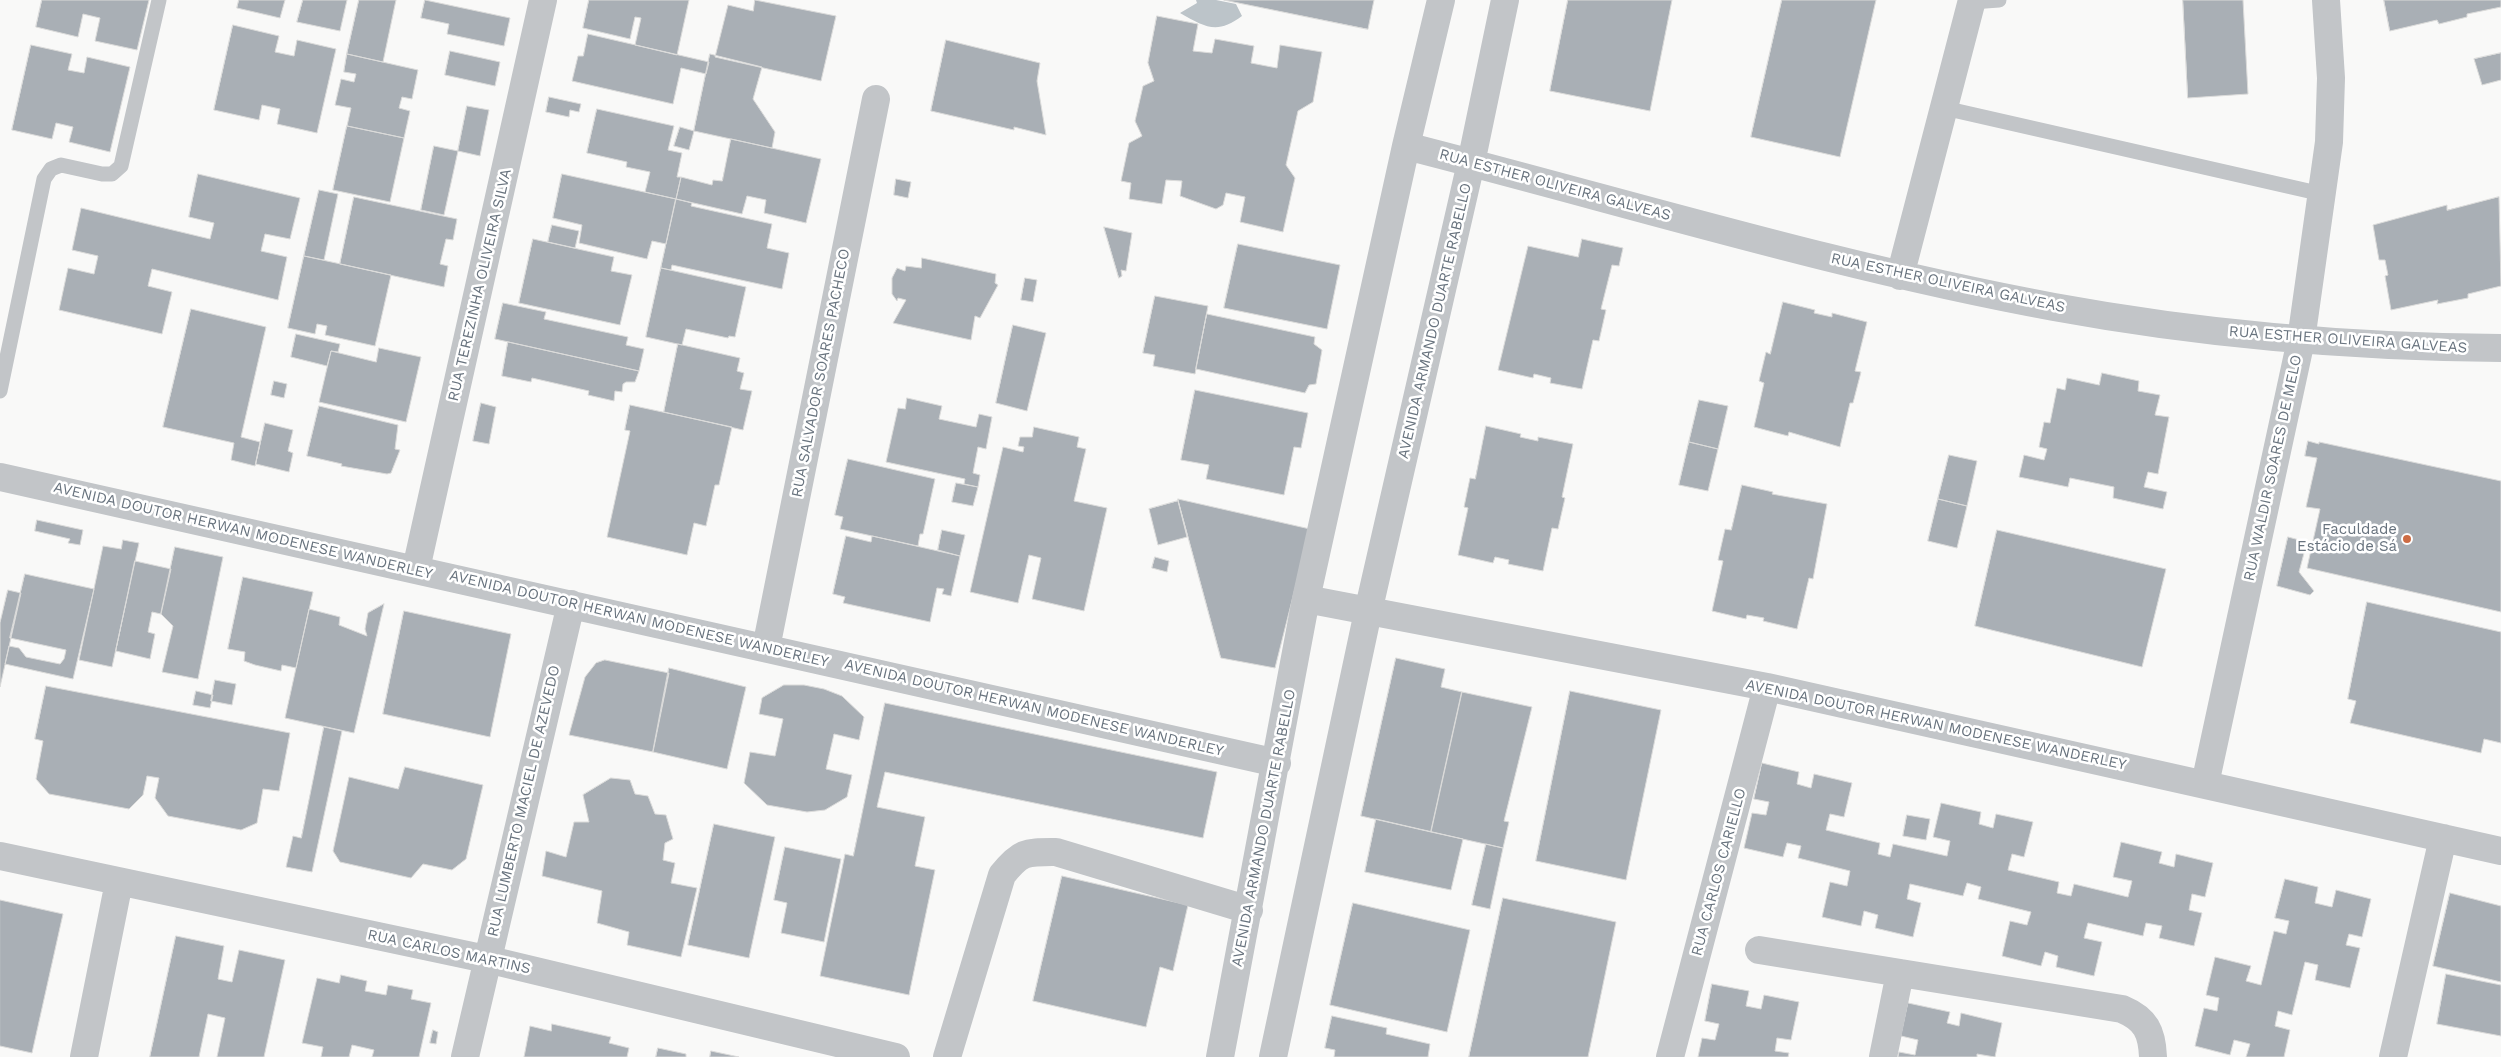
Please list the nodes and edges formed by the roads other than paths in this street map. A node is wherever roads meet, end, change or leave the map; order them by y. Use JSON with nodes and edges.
{"nodes":[{"id":1,"x":158,"y":0,"type":"edge"},
{"id":2,"x":543,"y":0,"type":"edge"},
{"id":3,"x":1441,"y":0,"type":"edge"},
{"id":4,"x":1505,"y":0,"type":"edge"},
{"id":5,"x":1999,"y":0,"type":"edge"},
{"id":6,"x":2326,"y":0,"type":"edge"},
{"id":7,"x":1972,"y":1,"type":"edge"},
{"id":8,"x":876,"y":99,"type":"dead end"},
{"id":9,"x":1944,"y":108,"type":"junction"},
{"id":10,"x":1406,"y":146,"type":"junction"},
{"id":11,"x":1471,"y":163,"type":"junction"},
{"id":12,"x":2322,"y":194,"type":"junction"},
{"id":13,"x":1900,"y":276,"type":"junction"},
{"id":14,"x":2301,"y":340,"type":"junction"},
{"id":15,"x":2501,"y":348,"type":"edge"},
{"id":16,"x":0,"y":391,"type":"edge"},
{"id":17,"x":0,"y":477,"type":"edge"},
{"id":18,"x":416,"y":569,"type":"junction"},
{"id":19,"x":1306,"y":599,"type":"junction"},
{"id":20,"x":571,"y":604,"type":"junction"},
{"id":21,"x":1368,"y":612,"type":"junction"},
{"id":22,"x":766,"y":648,"type":"junction"},
{"id":23,"x":1767,"y":686,"type":"junction"},
{"id":24,"x":1277,"y":763,"type":"junction"},
{"id":25,"x":2205,"y":784,"type":"junction"},
{"id":26,"x":2443,"y":838,"type":"junction"},
{"id":27,"x":2501,"y":851,"type":"edge"},
{"id":28,"x":0,"y":856,"type":"edge"},
{"id":29,"x":119,"y":882,"type":"junction"},
{"id":30,"x":1249,"y":910,"type":"junction"},
{"id":31,"x":1758,"y":950,"type":"dead end"},
{"id":32,"x":486,"y":959,"type":"junction"},
{"id":33,"x":1900,"y":973,"type":"junction"},
{"id":34,"x":841,"y":1051,"type":"edge"},
{"id":35,"x":84,"y":1057,"type":"edge"},
{"id":36,"x":465,"y":1057,"type":"edge"},
{"id":37,"x":896,"y":1057,"type":"edge"},
{"id":38,"x":947,"y":1057,"type":"edge"},
{"id":39,"x":1220,"y":1057,"type":"edge"},
{"id":40,"x":1273,"y":1057,"type":"edge"},
{"id":41,"x":1670,"y":1057,"type":"edge"},
{"id":42,"x":1883,"y":1057,"type":"edge"},
{"id":43,"x":2153,"y":1057,"type":"edge"},
{"id":44,"x":2393,"y":1057,"type":"edge"}],
"edges":[{"from":1,"to":16,"type":"lane"},
{"from":2,"to":18,"type":"street","name":"RUA TEREZINHA OLIVEIRA SILVA"},
{"from":3,"to":10,"type":"street","name":"AVENIDA ARMANDO DUARTE RABELLO"},
{"from":4,"to":11,"type":"street","name":"AVENIDA ARMANDO DUARTE RABELLO"},
{"from":5,"to":7,"type":"lane"},
{"from":6,"to":12,"type":"street","name":"RUA WALDIR SOARES DE MELO"},
{"from":7,"to":9,"type":"street"},
{"from":8,"to":22,"type":"street","name":"RUA SALVADOR SOARES PACHECO"},
{"from":9,"to":12,"type":"lane"},
{"from":9,"to":13,"type":"street"},
{"from":10,"to":11,"type":"street","name":"RUA ESTHER OLIVEIRA GALVEAS"},
{"from":10,"to":19,"type":"street","name":"AVENIDA ARMANDO DUARTE RABELLO"},
{"from":11,"to":13,"type":"street","name":"RUA ESTHER OLIVEIRA GALVEAS"},
{"from":11,"to":21,"type":"street","name":"AVENIDA ARMANDO DUARTE RABELLO"},
{"from":12,"to":14,"type":"street","name":"RUA WALDIR SOARES DE MELO"},
{"from":13,"to":14,"type":"street","name":"RUA ESTHER OLIVEIRA GALVEAS"},
{"from":14,"to":15,"type":"street","name":"RUA ESTHER OLIVEIRA GALVEAS"},
{"from":14,"to":25,"type":"street","name":"RUA WALDIR SOARES DE MELO"},
{"from":17,"to":18,"type":"street","name":"AVENIDA DOUTOR HERWAN MODENESE WANDERLEY"},
{"from":18,"to":20,"type":"street","name":"AVENIDA DOUTOR HERWAN MODENESE WANDERLEY"},
{"from":19,"to":21,"type":"street"},
{"from":19,"to":24,"type":"street","name":"AVENIDA ARMANDO DUARTE RABELLO"},
{"from":20,"to":22,"type":"street","name":"AVENIDA DOUTOR HERWAN MODENESE WANDERLEY"},
{"from":20,"to":32,"type":"street","name":"RUA LUMBERTO MACIEL DE AZEVEDO"},
{"from":21,"to":23,"type":"street","name":"AVENIDA DOUTOR HERWAN MODENESE WANDERLEY"},
{"from":21,"to":40,"type":"street","name":"AVENIDA ARMANDO DUARTE RABELLO"},
{"from":22,"to":24,"type":"street","name":"AVENIDA DOUTOR HERWAN MODENESE WANDERLEY"},
{"from":23,"to":25,"type":"street","name":"AVENIDA DOUTOR HERWAN MODENESE WANDERLEY"},
{"from":23,"to":41,"type":"street","name":"RUA CARLOS CARIELLO"},
{"from":24,"to":30,"type":"street","name":"AVENIDA ARMANDO DUARTE RABELLO"},
{"from":25,"to":26,"type":"street","name":"AVENIDA DOUTOR HERWAN MODENESE WANDERLEY"},
{"from":26,"to":27,"type":"street","name":"AVENIDA DOUTOR HERWAN MODENESE WANDERLEY"},
{"from":26,"to":44,"type":"street"},
{"from":28,"to":29,"type":"street","name":"RUA CARLOS MARTINS"},
{"from":29,"to":32,"type":"street","name":"RUA CARLOS MARTINS"},
{"from":29,"to":35,"type":"street"},
{"from":30,"to":38,"type":"street"},
{"from":30,"to":39,"type":"street","name":"AVENIDA ARMANDO DUARTE RABELLO"},
{"from":31,"to":33,"type":"street"},
{"from":32,"to":34,"type":"street","name":"RUA CARLOS MARTINS"},
{"from":32,"to":36,"type":"street","name":"RUA LUMBERTO MACIEL DE AZEVEDO"},
{"from":33,"to":42,"type":"street"},
{"from":33,"to":43,"type":"street"},
{"from":34,"to":37,"type":"street","name":"RUA CARLOS MARTINS"}]}
